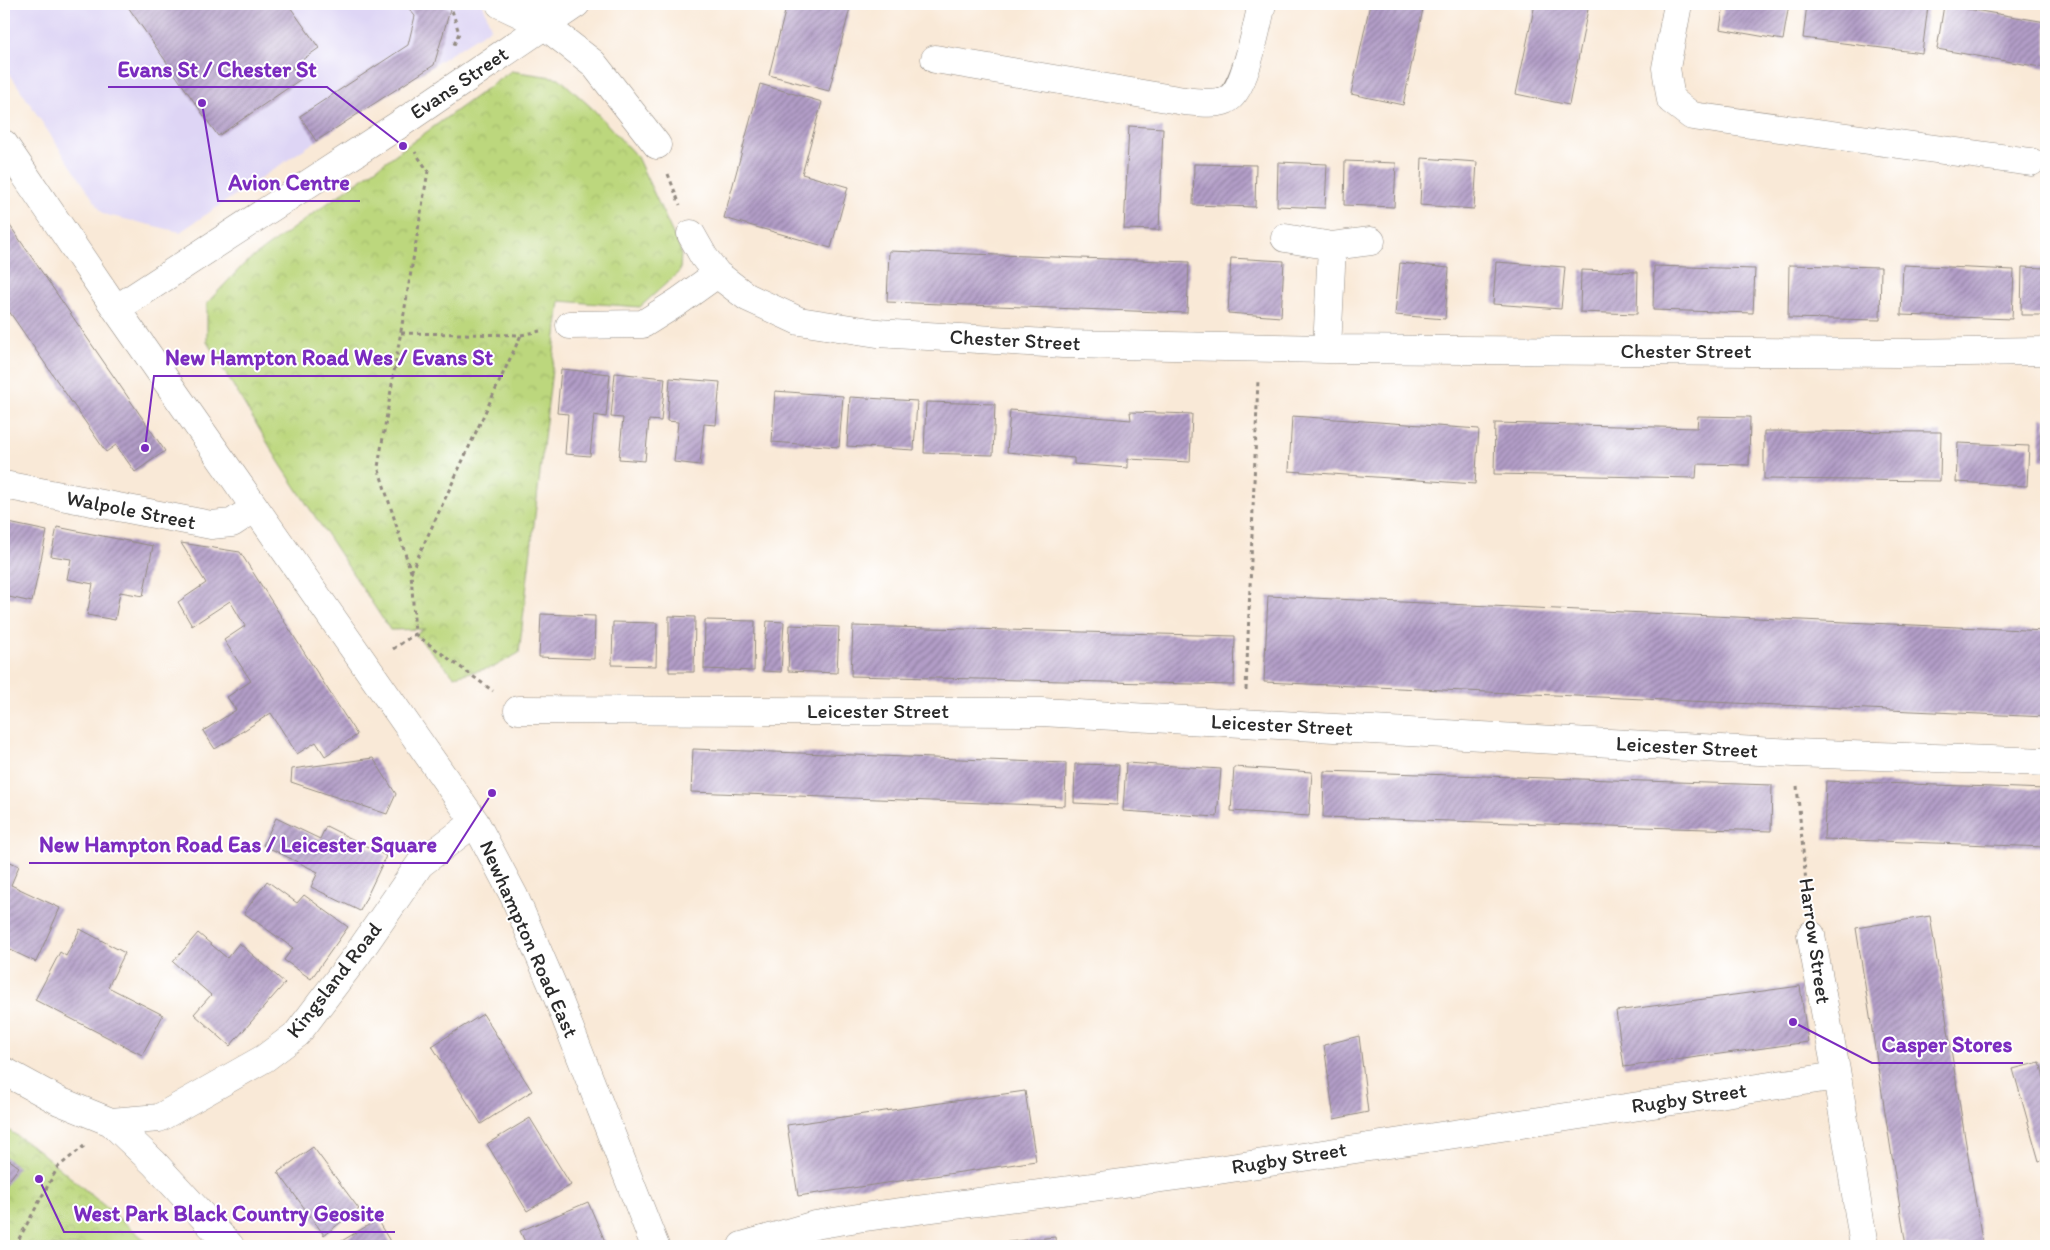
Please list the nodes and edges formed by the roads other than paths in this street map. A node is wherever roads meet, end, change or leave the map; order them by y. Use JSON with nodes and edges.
{"nodes":[{"id":1,"x":500,"y":4,"type":"edge"},
{"id":2,"x":576,"y":4,"type":"edge"},
{"id":3,"x":1262,"y":4,"type":"edge"},
{"id":4,"x":1678,"y":4,"type":"edge"},
{"id":5,"x":544,"y":25,"type":"junction"},
{"id":6,"x":935,"y":59,"type":"dead end"},
{"id":7,"x":4,"y":144,"type":"edge"},
{"id":8,"x":657,"y":145,"type":"road end"},
{"id":9,"x":2041,"y":161,"type":"edge"},
{"id":10,"x":691,"y":234,"type":"road end"},
{"id":11,"x":1284,"y":238,"type":"dead end"},
{"id":12,"x":1371,"y":241,"type":"dead end"},
{"id":13,"x":1332,"y":246,"type":"junction"},
{"id":14,"x":717,"y":274,"type":"junction"},
{"id":15,"x":116,"y":309,"type":"junction"},
{"id":16,"x":570,"y":325,"type":"road end"},
{"id":17,"x":1327,"y":348,"type":"junction"},
{"id":18,"x":2046,"y":351,"type":"edge"},
{"id":19,"x":4,"y":485,"type":"edge"},
{"id":20,"x":255,"y":508,"type":"junction"},
{"id":21,"x":518,"y":710,"type":"road end"},
{"id":22,"x":2046,"y":762,"type":"edge"},
{"id":23,"x":475,"y":822,"type":"junction"},
{"id":24,"x":1811,"y":935,"type":"road end"},
{"id":25,"x":4,"y":1072,"type":"edge"},
{"id":26,"x":1837,"y":1076,"type":"junction"},
{"id":27,"x":111,"y":1122,"type":"junction"},
{"id":28,"x":230,"y":1246,"type":"edge"},
{"id":29,"x":655,"y":1246,"type":"edge"},
{"id":30,"x":742,"y":1246,"type":"edge"},
{"id":31,"x":1864,"y":1246,"type":"edge"}],
"edges":[{"from":1,"to":5,"type":"street"},
{"from":2,"to":5,"type":"street","name":"Evans Street"},
{"from":3,"to":6,"type":"street"},
{"from":4,"to":9,"type":"street"},
{"from":5,"to":8,"type":"street"},
{"from":5,"to":15,"type":"street","name":"Evans Street"},
{"from":7,"to":15,"type":"street","name":"Newhampton Road East"},
{"from":10,"to":14,"type":"street","name":"Chester Street"},
{"from":11,"to":13,"type":"street"},
{"from":12,"to":13,"type":"street"},
{"from":13,"to":17,"type":"street"},
{"from":14,"to":16,"type":"street"},
{"from":14,"to":17,"type":"street","name":"Chester Street"},
{"from":15,"to":20,"type":"street","name":"Newhampton Road East"},
{"from":17,"to":18,"type":"street","name":"Chester Street"},
{"from":19,"to":20,"type":"street","name":"Walpole Street"},
{"from":20,"to":23,"type":"street","name":"Newhampton Road East"},
{"from":21,"to":22,"type":"street","name":"Leicester Street"},
{"from":23,"to":27,"type":"street","name":"Kingsland Road"},
{"from":23,"to":29,"type":"street","name":"Newhampton Road East"},
{"from":24,"to":26,"type":"street","name":"Harrow Street"},
{"from":25,"to":27,"type":"street"},
{"from":26,"to":30,"type":"street","name":"Rugby Street"},
{"from":26,"to":31,"type":"street","name":"Harrow Street"},
{"from":27,"to":28,"type":"street"}]}
